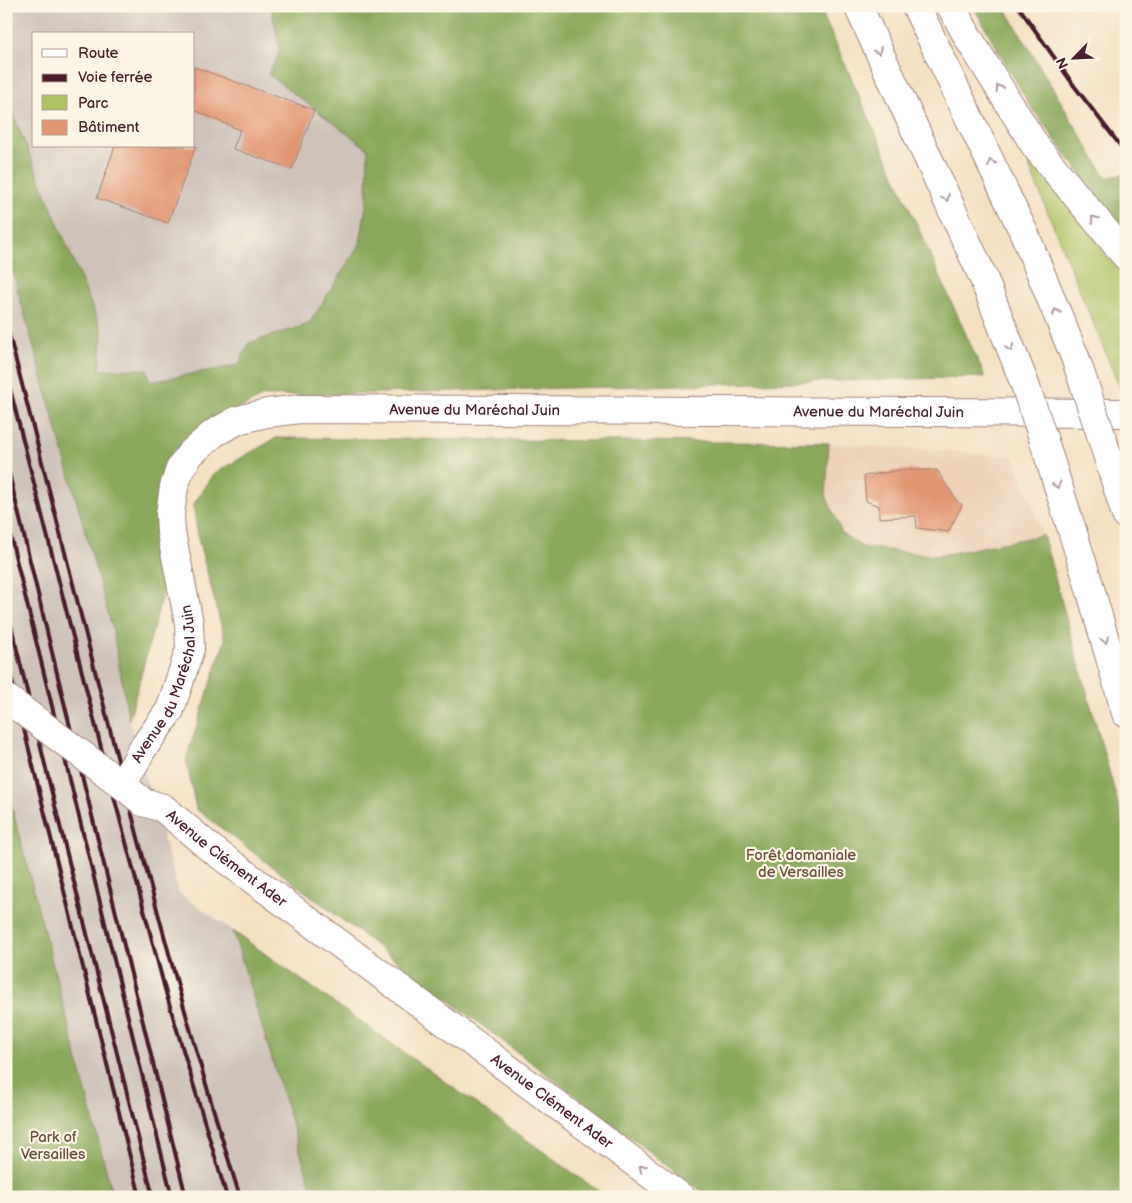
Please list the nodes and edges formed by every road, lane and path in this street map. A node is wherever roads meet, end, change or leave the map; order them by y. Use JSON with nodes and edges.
{"nodes":[{"id":1,"x":858,"y":6,"type":"edge"},
{"id":2,"x":916,"y":6,"type":"edge"},
{"id":3,"x":951,"y":6,"type":"edge"},
{"id":4,"x":1126,"y":256,"type":"edge"},
{"id":5,"x":1126,"y":413,"type":"edge"},
{"id":6,"x":1126,"y":515,"type":"edge"},
{"id":7,"x":6,"y":698,"type":"edge"},
{"id":8,"x":1126,"y":713,"type":"edge"},
{"id":9,"x":128,"y":775,"type":"junction"},
{"id":10,"x":143,"y":802,"type":"junction"},
{"id":11,"x":650,"y":1197,"type":"edge"},
{"id":12,"x":681,"y":1197,"type":"edge"}],
"edges":[{"from":1,"to":8,"type":"main road","one_way":true,"bridge":true},
{"from":6,"to":2,"type":"main road","one_way":true,"bridge":true},
{"from":4,"to":3,"type":"main road","one_way":true},
{"from":5,"to":9,"type":"main road","name":"Avenue du Maréchal Juin"},
{"from":7,"to":9,"type":"main road","bridge":true},
{"from":9,"to":10,"type":"main road","bridge":true},
{"from":10,"to":11,"type":"main road","name":"Avenue Clément Ader"},
{"from":12,"to":10,"type":"main road","name":"Avenue Clément Ader","one_way":true}]}
